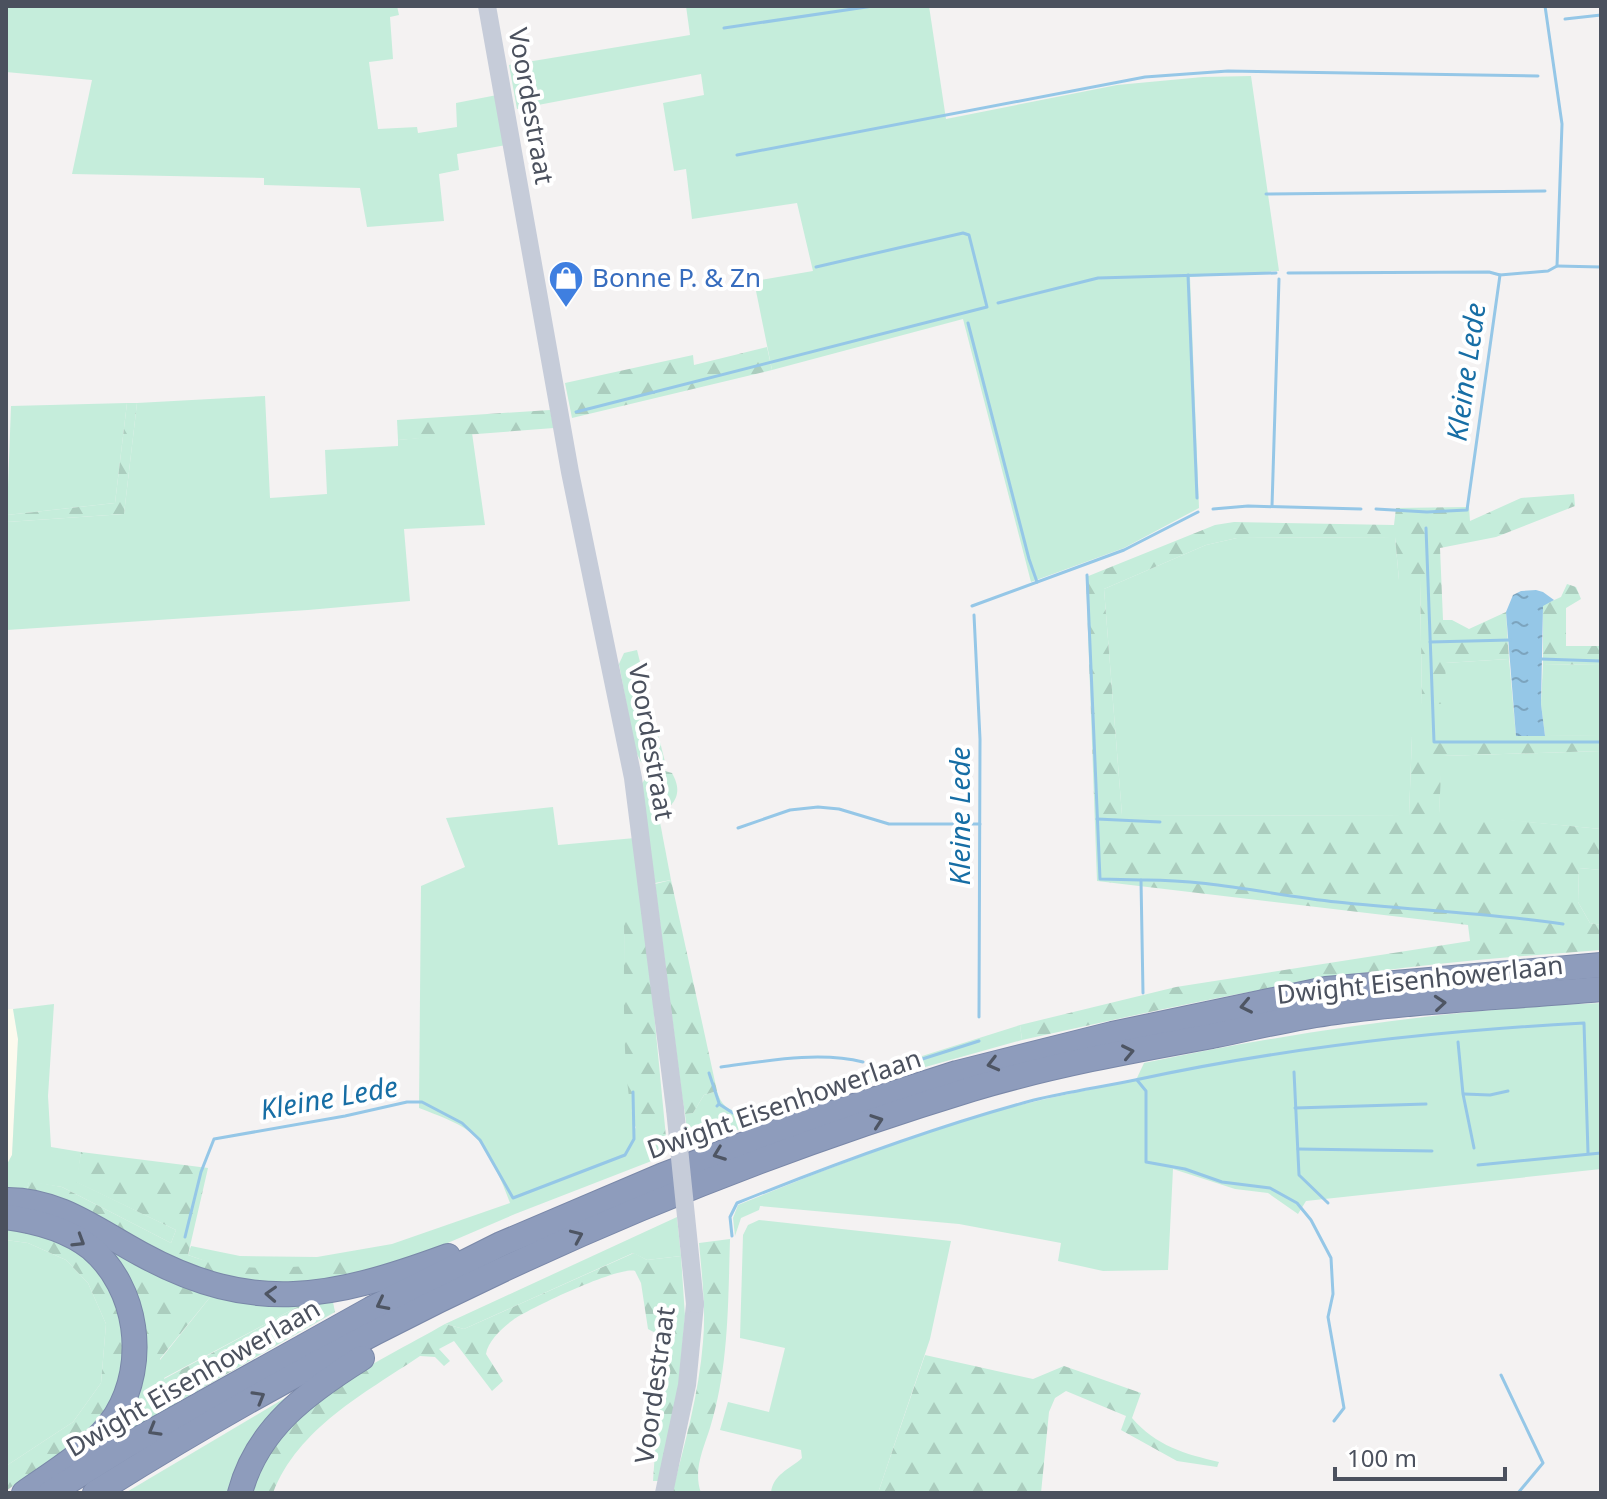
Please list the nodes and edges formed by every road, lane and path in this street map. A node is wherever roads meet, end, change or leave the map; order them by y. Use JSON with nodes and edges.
{"nodes":[{"id":1,"x":487,"y":6,"type":"edge"},
{"id":2,"x":1601,"y":965,"type":"edge"},
{"id":3,"x":1601,"y":989,"type":"edge"},
{"id":4,"x":6,"y":1200,"type":"edge"},
{"id":5,"x":6,"y":1217,"type":"edge"},
{"id":6,"x":501,"y":1244,"type":"junction"},
{"id":7,"x":507,"y":1268,"type":"junction"},
{"id":8,"x":24,"y":1493,"type":"edge"},
{"id":9,"x":50,"y":1493,"type":"edge"},
{"id":10,"x":95,"y":1493,"type":"edge"},
{"id":11,"x":240,"y":1493,"type":"edge"},
{"id":12,"x":664,"y":1493,"type":"edge"}],
"edges":[{"from":1,"to":12,"type":"street","name":"Voordestraat","bridge":true},
{"from":2,"to":6,"type":"highway","name":"Dwight Eisenhowerlaan","one_way":true},
{"from":7,"to":3,"type":"highway","name":"Dwight Eisenhowerlaan","one_way":true},
{"from":6,"to":4,"type":"highway","one_way":true},
{"from":5,"to":8,"type":"highway","one_way":true},
{"from":6,"to":9,"type":"highway","name":"Dwight Eisenhowerlaan","one_way":true},
{"from":10,"to":7,"type":"highway","name":"Dwight Eisenhowerlaan","one_way":true},
{"from":7,"to":11,"type":"highway"}]}
